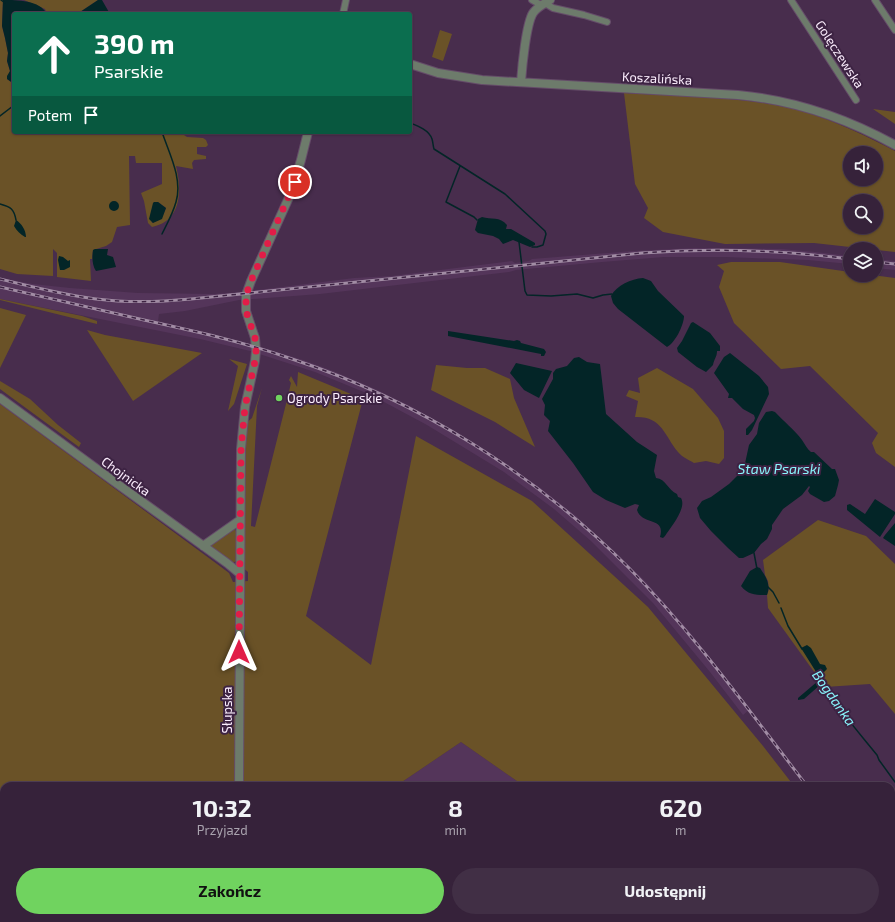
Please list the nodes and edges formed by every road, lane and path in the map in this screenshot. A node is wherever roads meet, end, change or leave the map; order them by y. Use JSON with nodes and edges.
{"nodes":[{"id":1,"x":346,"y":0,"type":"edge"},
{"id":2,"x":532,"y":0,"type":"edge"},
{"id":3,"x":791,"y":0,"type":"edge"},
{"id":4,"x":875,"y":0,"type":"edge"},
{"id":5,"x":545,"y":3,"type":"edge"},
{"id":6,"x":343,"y":12,"type":"edge"},
{"id":7,"x":607,"y":22,"type":"dead end"},
{"id":8,"x":895,"y":30,"type":"edge"},
{"id":9,"x":412,"y":65,"type":"edge"},
{"id":10,"x":521,"y":82,"type":"junction"},
{"id":11,"x":856,"y":100,"type":"dead end"},
{"id":12,"x":308,"y":134,"type":"edge"},
{"id":13,"x":895,"y":145,"type":"edge"},
{"id":14,"x":0,"y":398,"type":"edge"},
{"id":15,"x":240,"y":520,"type":"junction"},
{"id":16,"x":203,"y":546,"type":"junction"},
{"id":17,"x":239,"y":573,"type":"junction"},
{"id":18,"x":239,"y":782,"type":"edge"}],
"edges":[{"from":1,"to":6,"type":"street"},
{"from":2,"to":5,"type":"street"},
{"from":3,"to":11,"type":"street","name":"Golęczewska"},
{"from":4,"to":8,"type":"street"},
{"from":5,"to":7,"type":"street"},
{"from":5,"to":10,"type":"street"},
{"from":9,"to":10,"type":"street","name":"Koszalińska"},
{"from":10,"to":13,"type":"street","name":"Koszalińska"},
{"from":12,"to":15,"type":"street","name":"Słupska"},
{"from":14,"to":16,"type":"street","name":"Chojnicka"},
{"from":15,"to":16,"type":"street"},
{"from":15,"to":17,"type":"street","name":"Słupska"},
{"from":16,"to":17,"type":"street","name":"Chojnicka"},
{"from":17,"to":18,"type":"street","name":"Słupska"}]}
